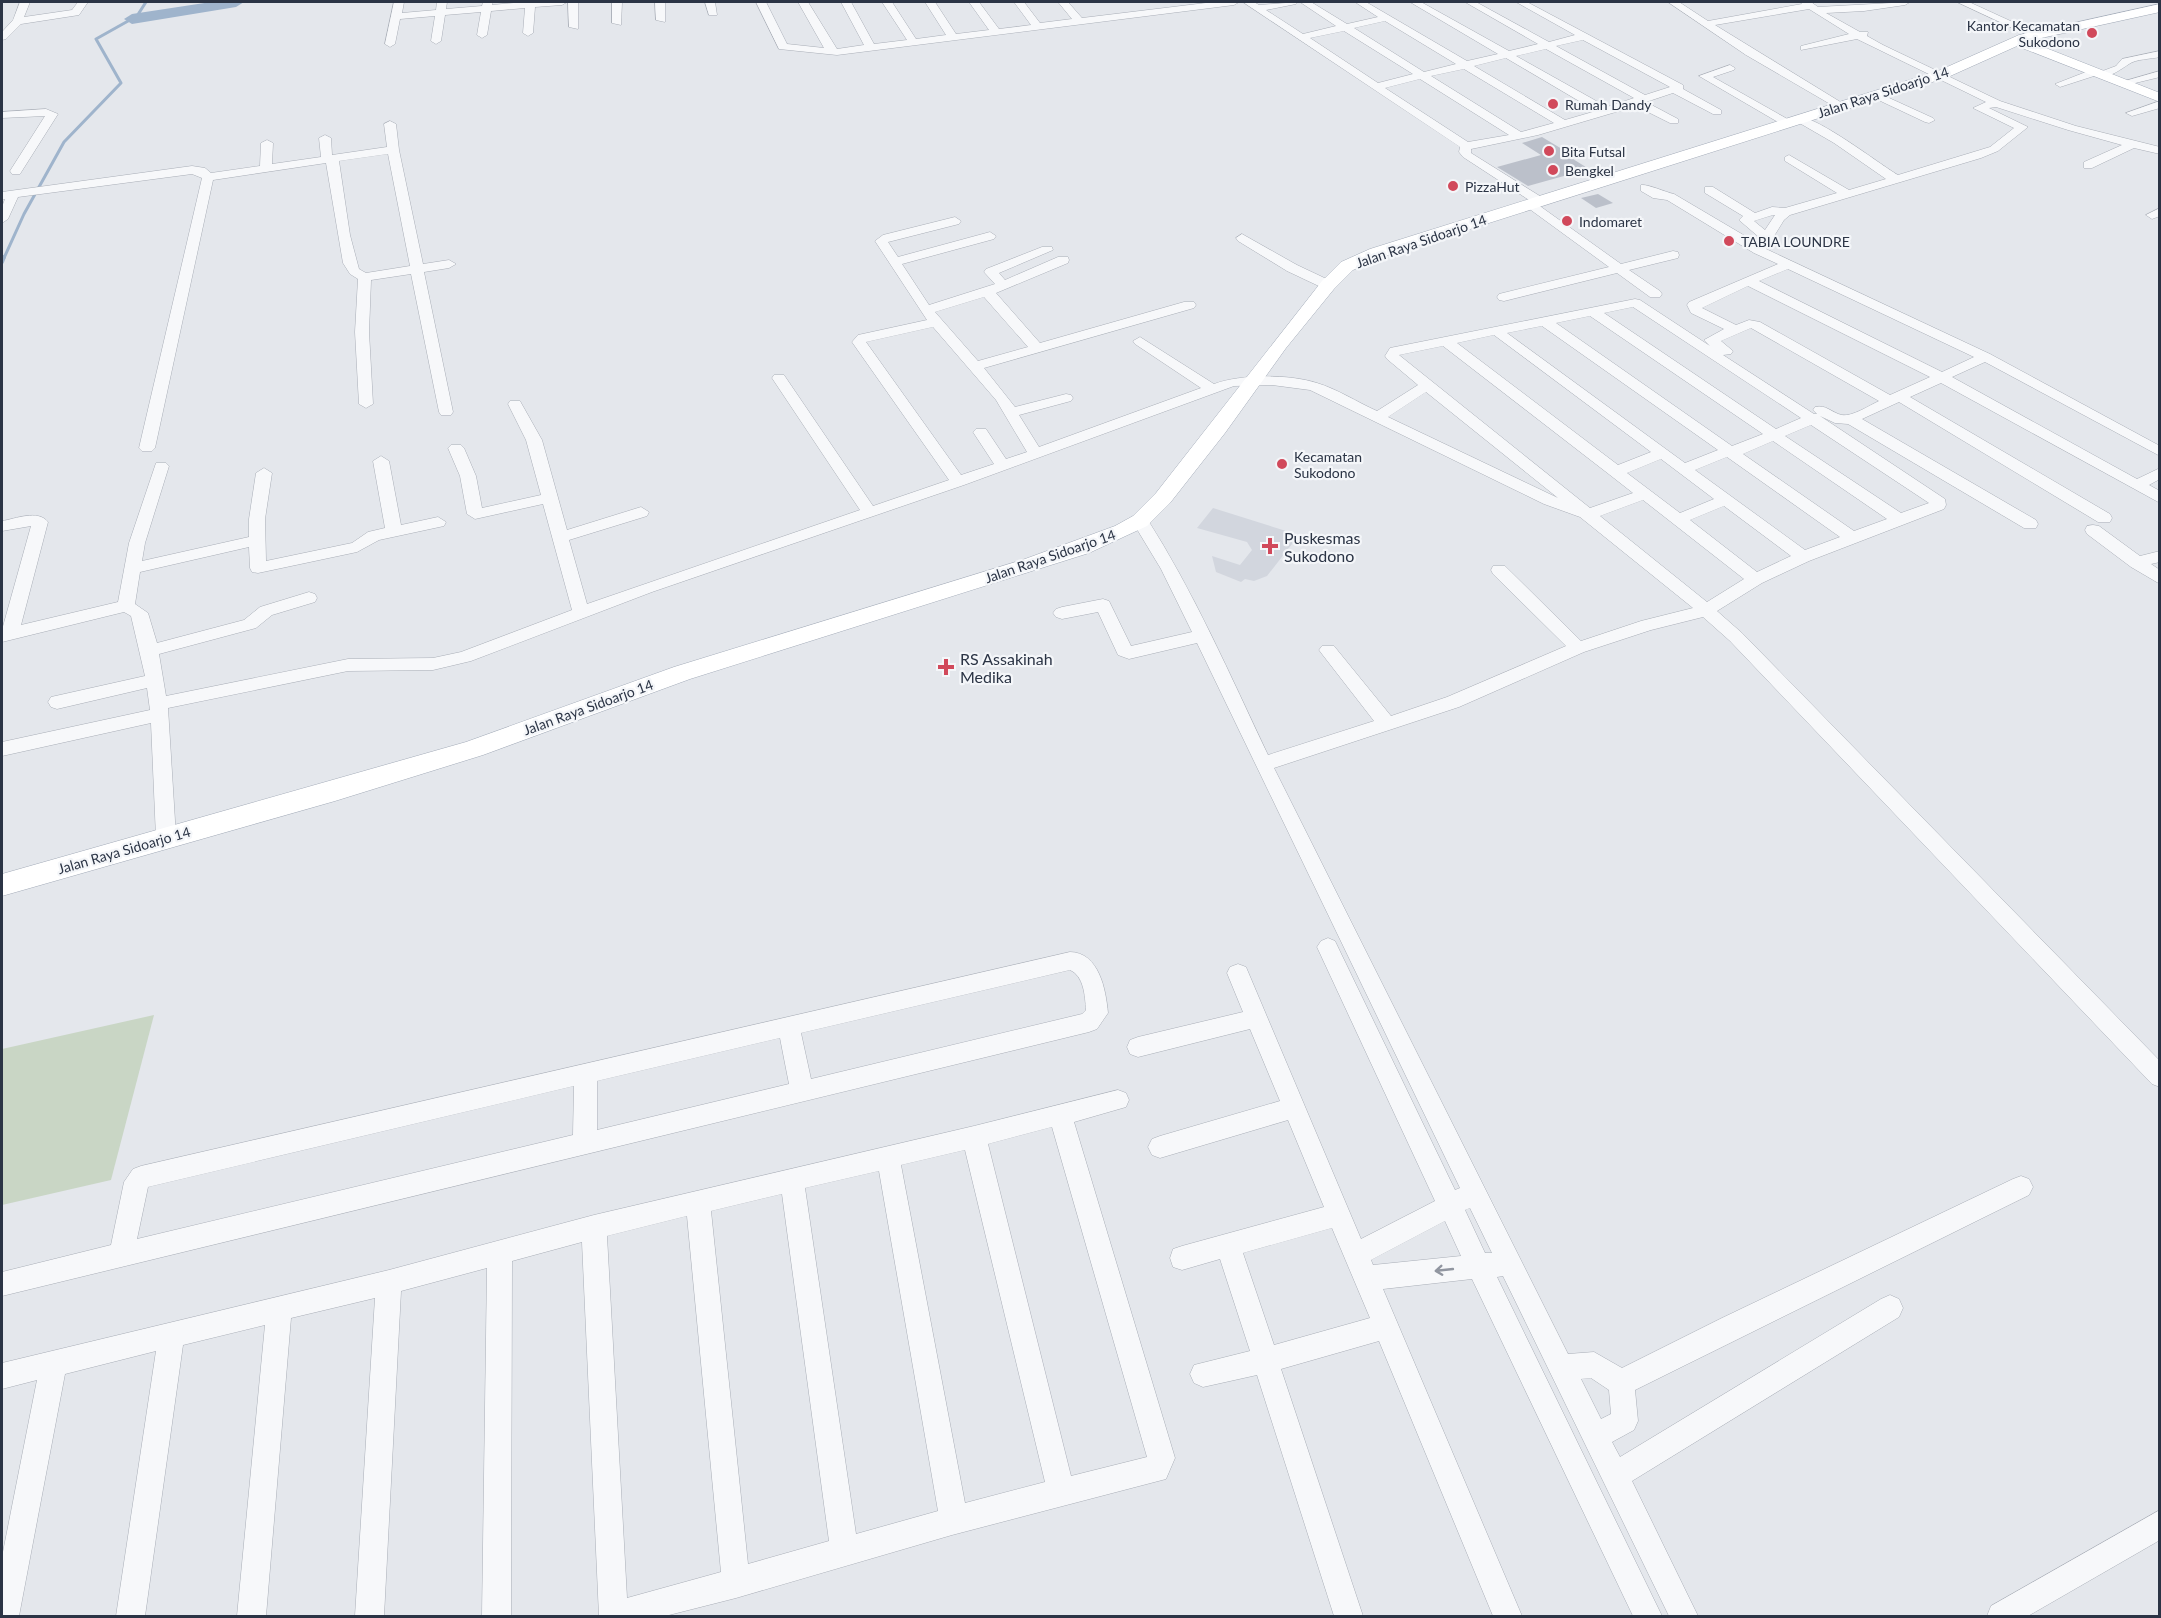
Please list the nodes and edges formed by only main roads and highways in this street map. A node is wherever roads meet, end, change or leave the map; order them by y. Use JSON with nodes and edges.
{"nodes":[{"id":1,"x":2160,"y":8,"type":"edge"},
{"id":2,"x":2016,"y":41,"type":"junction"},
{"id":3,"x":2160,"y":98,"type":"edge"},
{"id":4,"x":2,"y":885,"type":"edge"}],
"edges":[{"from":1,"to":2,"type":"main road","name":"Jalan Raya Sidoarjo 14"},
{"from":2,"to":3,"type":"main road"},
{"from":2,"to":4,"type":"main road","name":"Jalan Raya Sidoarjo 14"}]}
